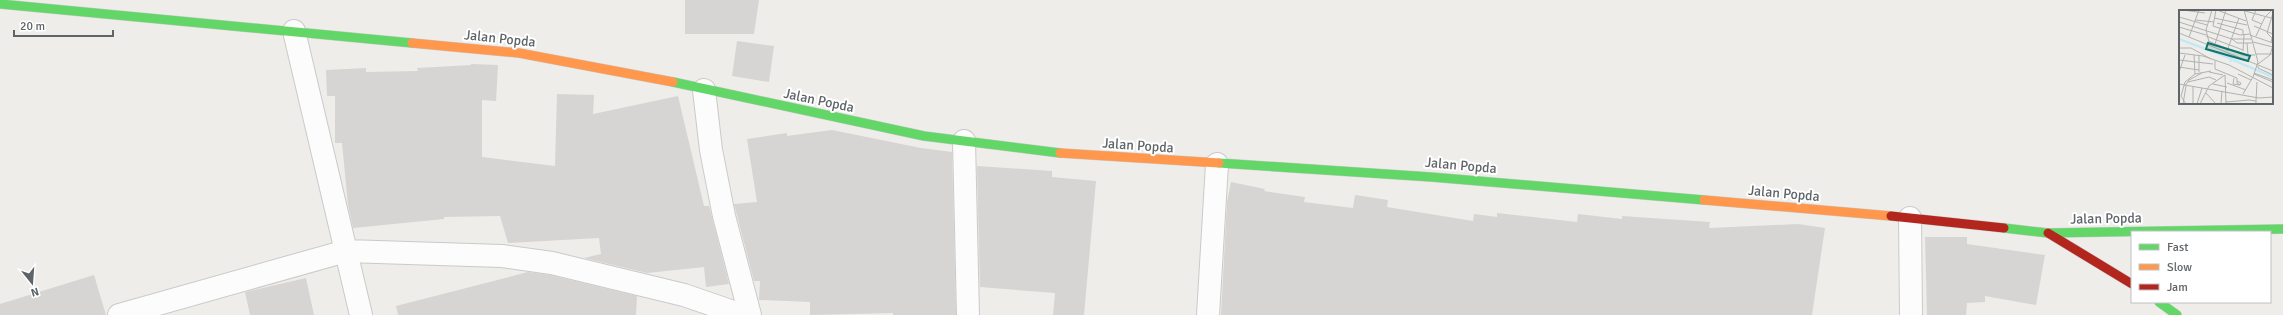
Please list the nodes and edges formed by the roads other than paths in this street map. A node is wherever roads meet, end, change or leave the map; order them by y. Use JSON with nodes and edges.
{"nodes":[{"id":1,"x":0,"y":4,"type":"edge"},
{"id":2,"x":294,"y":31,"type":"junction"},
{"id":3,"x":704,"y":90,"type":"junction"},
{"id":4,"x":964,"y":141,"type":"junction"},
{"id":5,"x":1217,"y":164,"type":"junction"},
{"id":6,"x":1910,"y":218,"type":"junction"},
{"id":7,"x":2283,"y":229,"type":"edge"},
{"id":8,"x":2166,"y":231,"type":"edge"},
{"id":9,"x":2131,"y":232,"type":"edge"},
{"id":10,"x":2048,"y":233,"type":"junction"},
{"id":11,"x":346,"y":250,"type":"junction"},
{"id":12,"x":2131,"y":283,"type":"edge"},
{"id":13,"x":2160,"y":303,"type":"edge"},
{"id":14,"x":119,"y":315,"type":"edge"},
{"id":15,"x":360,"y":315,"type":"edge"},
{"id":16,"x":742,"y":315,"type":"edge"},
{"id":17,"x":750,"y":315,"type":"edge"},
{"id":18,"x":968,"y":315,"type":"edge"},
{"id":19,"x":1208,"y":315,"type":"edge"},
{"id":20,"x":1911,"y":315,"type":"edge"},
{"id":21,"x":2178,"y":315,"type":"edge"}],
"edges":[{"from":1,"to":2,"type":"main road","name":"Jalan Popda"},
{"from":2,"to":3,"type":"main road","name":"Jalan Popda"},
{"from":2,"to":11,"type":"street"},
{"from":3,"to":4,"type":"main road","name":"Jalan Popda"},
{"from":3,"to":17,"type":"street"},
{"from":4,"to":5,"type":"main road","name":"Jalan Popda"},
{"from":4,"to":18,"type":"street"},
{"from":5,"to":6,"type":"main road","name":"Jalan Popda"},
{"from":5,"to":19,"type":"street"},
{"from":6,"to":10,"type":"main road","name":"Jalan Popda"},
{"from":6,"to":20,"type":"street"},
{"from":7,"to":8,"type":"main road","name":"Jalan Popda"},
{"from":9,"to":10,"type":"main road","name":"Jalan Popda"},
{"from":10,"to":12,"type":"main road"},
{"from":11,"to":14,"type":"street"},
{"from":11,"to":15,"type":"street"},
{"from":11,"to":16,"type":"street"},
{"from":13,"to":21,"type":"main road"}]}
